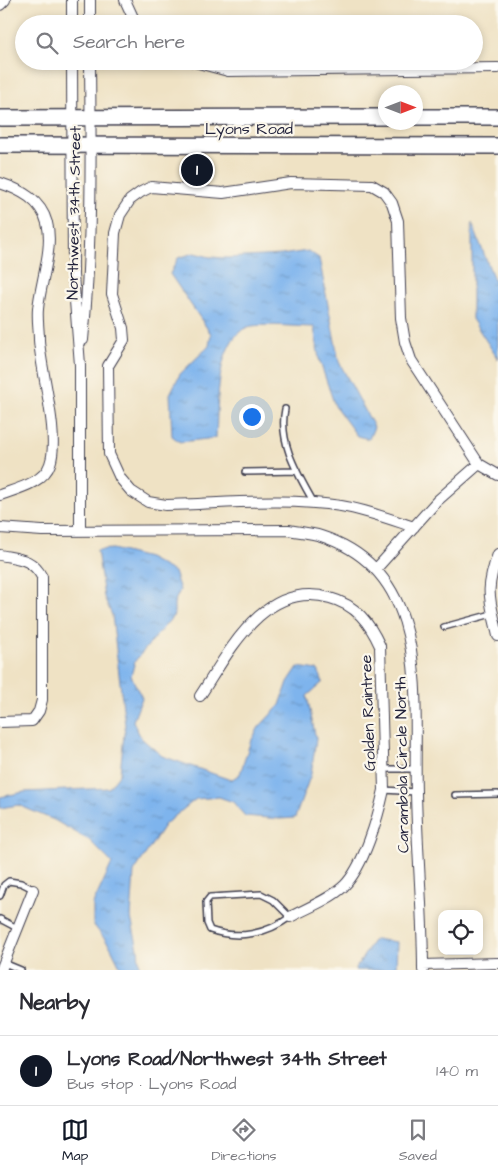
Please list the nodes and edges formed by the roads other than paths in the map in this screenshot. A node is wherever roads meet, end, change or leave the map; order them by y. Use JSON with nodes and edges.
{"nodes":[{"id":1,"x":5,"y":0,"type":"edge"},
{"id":2,"x":72,"y":0,"type":"edge"},
{"id":3,"x":90,"y":0,"type":"edge"},
{"id":4,"x":125,"y":0,"type":"edge"},
{"id":5,"x":0,"y":5,"type":"edge"},
{"id":6,"x":72,"y":15,"type":"edge"},
{"id":7,"x":90,"y":15,"type":"edge"},
{"id":8,"x":132,"y":15,"type":"edge"},
{"id":9,"x":483,"y":68,"type":"edge"},
{"id":10,"x":498,"y":68,"type":"edge"},
{"id":11,"x":72,"y":70,"type":"edge"},
{"id":12,"x":90,"y":70,"type":"edge"},
{"id":13,"x":224,"y":70,"type":"edge"},
{"id":14,"x":318,"y":70,"type":"edge"},
{"id":15,"x":378,"y":117,"type":"edge"},
{"id":16,"x":423,"y":117,"type":"edge"},
{"id":17,"x":498,"y":117,"type":"edge"},
{"id":18,"x":0,"y":118,"type":"edge"},
{"id":19,"x":72,"y":119,"type":"junction"},
{"id":20,"x":90,"y":119,"type":"junction"},
{"id":21,"x":92,"y":144,"type":"junction"},
{"id":22,"x":0,"y":145,"type":"edge"},
{"id":23,"x":72,"y":145,"type":"junction"},
{"id":24,"x":498,"y":146,"type":"edge"},
{"id":25,"x":0,"y":183,"type":"edge"},
{"id":26,"x":80,"y":365,"type":"junction"},
{"id":27,"x":285,"y":409,"type":"dead end"},
{"id":28,"x":479,"y":464,"type":"junction"},
{"id":29,"x":297,"y":471,"type":"junction"},
{"id":30,"x":245,"y":472,"type":"dead end"},
{"id":31,"x":498,"y":475,"type":"edge"},
{"id":32,"x":0,"y":495,"type":"edge"},
{"id":33,"x":314,"y":504,"type":"junction"},
{"id":34,"x":414,"y":527,"type":"junction"},
{"id":35,"x":0,"y":528,"type":"edge"},
{"id":36,"x":80,"y":530,"type":"junction"},
{"id":37,"x":498,"y":554,"type":"edge"},
{"id":38,"x":0,"y":555,"type":"edge"},
{"id":39,"x":376,"y":569,"type":"junction"},
{"id":40,"x":492,"y":614,"type":"junction"},
{"id":41,"x":444,"y":626,"type":"dead end"},
{"id":42,"x":498,"y":636,"type":"edge"},
{"id":43,"x":200,"y":696,"type":"dead end"},
{"id":44,"x":0,"y":722,"type":"edge"},
{"id":45,"x":384,"y":769,"type":"junction"},
{"id":46,"x":415,"y":769,"type":"junction"},
{"id":47,"x":384,"y":790,"type":"junction"},
{"id":48,"x":416,"y":792,"type":"junction"},
{"id":49,"x":498,"y":794,"type":"edge"},
{"id":50,"x":455,"y":795,"type":"dead end"},
{"id":51,"x":33,"y":890,"type":"joint"},
{"id":52,"x":0,"y":896,"type":"edge"},
{"id":53,"x":290,"y":917,"type":"junction"},
{"id":54,"x":0,"y":919,"type":"edge"},
{"id":55,"x":18,"y":928,"type":"junction"},
{"id":56,"x":498,"y":963,"type":"edge"},
{"id":57,"x":3,"y":966,"type":"edge"},
{"id":58,"x":423,"y":967,"type":"edge"},
{"id":59,"x":21,"y":970,"type":"edge"}],
"edges":[{"from":1,"to":5,"type":"street"},
{"from":2,"to":6,"type":"street"},
{"from":3,"to":7,"type":"street"},
{"from":4,"to":8,"type":"street"},
{"from":9,"to":10,"type":"street"},
{"from":11,"to":19,"type":"street","name":"Northwest 34th Street"},
{"from":12,"to":20,"type":"street","name":"Northwest 34th Street"},
{"from":13,"to":14,"type":"street"},
{"from":15,"to":20,"type":"main road","name":"Lyons Road"},
{"from":16,"to":17,"type":"main road"},
{"from":18,"to":19,"type":"main road","name":"Lyons Road"},
{"from":19,"to":20,"type":"main road","name":"Lyons Road"},
{"from":19,"to":23,"type":"street","name":"Northwest 34th Street"},
{"from":20,"to":21,"type":"street","name":"Northwest 34th Street"},
{"from":21,"to":23,"type":"main road","name":"Lyons Road"},
{"from":21,"to":24,"type":"main road","name":"Lyons Road"},
{"from":21,"to":26,"type":"street","name":"Northwest 34th Street"},
{"from":22,"to":23,"type":"main road","name":"Lyons Road"},
{"from":23,"to":26,"type":"street","name":"Northwest 34th Street"},
{"from":25,"to":32,"type":"street"},
{"from":26,"to":36,"type":"street","name":"Northwest 34th Street"},
{"from":27,"to":29,"type":"lane"},
{"from":28,"to":31,"type":"street"},
{"from":28,"to":33,"type":"street"},
{"from":28,"to":34,"type":"street"},
{"from":29,"to":30,"type":"lane"},
{"from":29,"to":33,"type":"lane"},
{"from":33,"to":34,"type":"street"},
{"from":34,"to":39,"type":"street"},
{"from":35,"to":36,"type":"street","name":"Carambola Circle North"},
{"from":36,"to":39,"type":"street","name":"Carambola Circle North"},
{"from":37,"to":40,"type":"street"},
{"from":38,"to":44,"type":"street"},
{"from":39,"to":46,"type":"street","name":"Carambola Circle North"},
{"from":40,"to":41,"type":"lane"},
{"from":40,"to":42,"type":"street"},
{"from":43,"to":45,"type":"street","name":"Golden Raintree"},
{"from":45,"to":46,"type":"lane"},
{"from":45,"to":47,"type":"street","name":"Golden Raintree"},
{"from":46,"to":48,"type":"street","name":"Carambola Circle North"},
{"from":47,"to":48,"type":"lane","name":"Golden Raintree"},
{"from":47,"to":53,"type":"street","name":"Golden Raintree"},
{"from":48,"to":58,"type":"street","name":"Carambola Circle North"},
{"from":49,"to":50,"type":"lane"},
{"from":51,"to":52,"type":"lane"},
{"from":51,"to":55,"type":"street"},
{"from":53,"to":53,"type":"lane","name":"Golden Raintree"},
{"from":54,"to":55,"type":"lane"},
{"from":55,"to":57,"type":"street"},
{"from":56,"to":58,"type":"street"},
{"from":57,"to":59,"type":"lane"}]}
